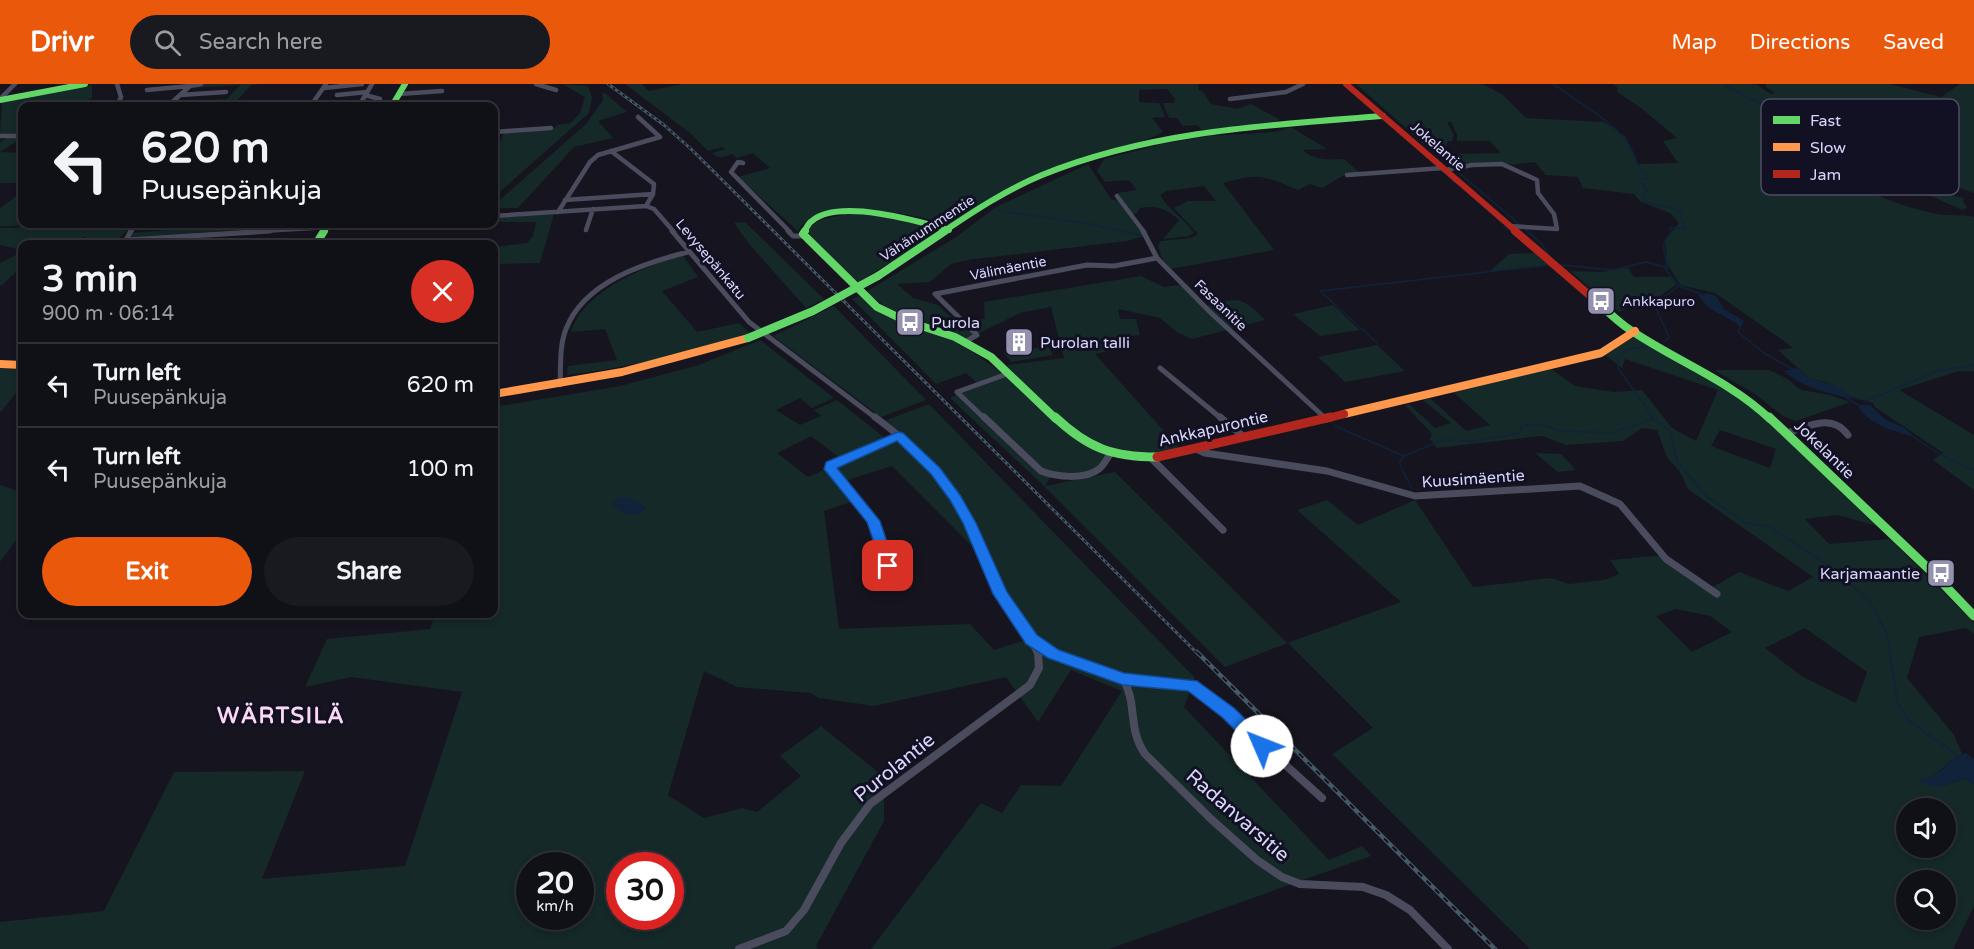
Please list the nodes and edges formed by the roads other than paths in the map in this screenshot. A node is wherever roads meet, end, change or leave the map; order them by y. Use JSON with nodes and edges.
{"nodes":[{"id":1,"x":15,"y":84,"type":"edge"},
{"id":2,"x":85,"y":84,"type":"edge"},
{"id":3,"x":117,"y":84,"type":"edge"},
{"id":4,"x":201,"y":84,"type":"edge"},
{"id":5,"x":362,"y":84,"type":"edge"},
{"id":6,"x":372,"y":84,"type":"edge"},
{"id":7,"x":405,"y":84,"type":"edge"},
{"id":8,"x":536,"y":84,"type":"edge"},
{"id":9,"x":1303,"y":84,"type":"edge"},
{"id":10,"x":1346,"y":84,"type":"edge"},
{"id":11,"x":190,"y":86,"type":"junction"},
{"id":12,"x":325,"y":86,"type":"edge"},
{"id":13,"x":147,"y":90,"type":"dead end"},
{"id":14,"x":556,"y":90,"type":"dead end"},
{"id":15,"x":442,"y":91,"type":"dead end"},
{"id":16,"x":226,"y":92,"type":"dead end"},
{"id":17,"x":366,"y":93,"type":"junction"},
{"id":18,"x":399,"y":94,"type":"junction"},
{"id":19,"x":180,"y":95,"type":"junction"},
{"id":20,"x":337,"y":95,"type":"dead end"},
{"id":21,"x":0,"y":99,"type":"edge"},
{"id":22,"x":380,"y":99,"type":"dead end"},
{"id":23,"x":1230,"y":99,"type":"dead end"},
{"id":24,"x":119,"y":102,"type":"edge"},
{"id":25,"x":172,"y":102,"type":"edge"},
{"id":26,"x":314,"y":102,"type":"edge"},
{"id":27,"x":361,"y":102,"type":"edge"},
{"id":28,"x":394,"y":102,"type":"edge"},
{"id":29,"x":1383,"y":116,"type":"junction"},
{"id":30,"x":638,"y":117,"type":"dead end"},
{"id":31,"x":552,"y":128,"type":"dead end"},
{"id":32,"x":498,"y":132,"type":"edge"},
{"id":33,"x":0,"y":136,"type":"edge"},
{"id":34,"x":18,"y":136,"type":"edge"},
{"id":35,"x":610,"y":151,"type":"junction"},
{"id":36,"x":743,"y":163,"type":"dead end"},
{"id":37,"x":1444,"y":169,"type":"junction"},
{"id":38,"x":1347,"y":175,"type":"dead end"},
{"id":39,"x":653,"y":194,"type":"junction"},
{"id":40,"x":1117,"y":196,"type":"dead end"},
{"id":41,"x":565,"y":200,"type":"junction"},
{"id":42,"x":646,"y":206,"type":"junction"},
{"id":43,"x":593,"y":209,"type":"junction"},
{"id":44,"x":558,"y":212,"type":"junction"},
{"id":45,"x":498,"y":216,"type":"edge"},
{"id":46,"x":1509,"y":226,"type":"junction"},
{"id":47,"x":258,"y":228,"type":"edge"},
{"id":48,"x":296,"y":228,"type":"edge"},
{"id":49,"x":586,"y":230,"type":"dead end"},
{"id":50,"x":949,"y":230,"type":"junction"},
{"id":51,"x":255,"y":232,"type":"junction"},
{"id":52,"x":805,"y":237,"type":"junction"},
{"id":53,"x":126,"y":240,"type":"edge"},
{"id":54,"x":688,"y":252,"type":"junction"},
{"id":55,"x":1156,"y":258,"type":"junction"},
{"id":56,"x":1635,"y":332,"type":"junction"},
{"id":57,"x":965,"y":342,"type":"junction"},
{"id":58,"x":0,"y":364,"type":"edge"},
{"id":59,"x":18,"y":365,"type":"edge"},
{"id":60,"x":1160,"y":368,"type":"dead end"},
{"id":61,"x":1006,"y":374,"type":"junction"},
{"id":62,"x":560,"y":385,"type":"junction"},
{"id":63,"x":498,"y":393,"type":"edge"},
{"id":64,"x":1324,"y":417,"type":"junction"},
{"id":65,"x":1787,"y":433,"type":"junction"},
{"id":66,"x":1848,"y":435,"type":"dead end"},
{"id":67,"x":898,"y":436,"type":"junction"},
{"id":68,"x":1244,"y":437,"type":"junction"},
{"id":69,"x":1196,"y":449,"type":"junction"},
{"id":70,"x":1111,"y":453,"type":"junction"},
{"id":71,"x":1151,"y":458,"type":"junction"},
{"id":72,"x":1223,"y":530,"type":"dead end"},
{"id":73,"x":879,"y":586,"type":"dead end"},
{"id":74,"x":1718,"y":594,"type":"dead end"},
{"id":75,"x":1970,"y":607,"type":"edge"},
{"id":76,"x":1974,"y":616,"type":"edge"},
{"id":77,"x":1031,"y":639,"type":"junction"},
{"id":78,"x":1123,"y":679,"type":"junction"},
{"id":79,"x":1322,"y":798,"type":"dead end"},
{"id":80,"x":739,"y":949,"type":"edge"},
{"id":81,"x":1448,"y":949,"type":"edge"}],
"edges":[{"from":1,"to":21,"type":"street"},
{"from":2,"to":21,"type":"street"},
{"from":3,"to":24,"type":"street"},
{"from":4,"to":11,"type":"street"},
{"from":5,"to":12,"type":"street"},
{"from":6,"to":17,"type":"street"},
{"from":7,"to":18,"type":"street"},
{"from":8,"to":14,"type":"street"},
{"from":9,"to":23,"type":"street"},
{"from":10,"to":29,"type":"street","name":"Jokelantie"},
{"from":11,"to":13,"type":"street"},
{"from":11,"to":19,"type":"street"},
{"from":12,"to":26,"type":"street"},
{"from":15,"to":18,"type":"street"},
{"from":16,"to":19,"type":"street"},
{"from":17,"to":20,"type":"street"},
{"from":17,"to":22,"type":"street"},
{"from":17,"to":27,"type":"street"},
{"from":18,"to":28,"type":"street"},
{"from":19,"to":25,"type":"street"},
{"from":29,"to":37,"type":"street","name":"Jokelantie"},
{"from":29,"to":50,"type":"street","name":"Vähänummentie"},
{"from":30,"to":35,"type":"street"},
{"from":31,"to":32,"type":"street"},
{"from":33,"to":34,"type":"street"},
{"from":35,"to":39,"type":"street"},
{"from":35,"to":41,"type":"street"},
{"from":36,"to":52,"type":"street"},
{"from":37,"to":38,"type":"street"},
{"from":37,"to":46,"type":"street","name":"Jokelantie"},
{"from":37,"to":46,"type":"street"},
{"from":39,"to":41,"type":"street"},
{"from":39,"to":42,"type":"street"},
{"from":40,"to":55,"type":"street","name":"Fasaanitie"},
{"from":41,"to":44,"type":"street"},
{"from":42,"to":43,"type":"street"},
{"from":42,"to":54,"type":"street","name":"Levysepänkatu"},
{"from":43,"to":44,"type":"street"},
{"from":43,"to":49,"type":"street"},
{"from":44,"to":45,"type":"street"},
{"from":46,"to":56,"type":"street","name":"Jokelantie"},
{"from":47,"to":51,"type":"street"},
{"from":48,"to":51,"type":"street"},
{"from":50,"to":52,"type":"street"},
{"from":50,"to":62,"type":"street","name":"Vähänummentie","bridge":true},
{"from":51,"to":53,"type":"street"},
{"from":52,"to":57,"type":"street","name":"Ankkapurontie"},
{"from":54,"to":62,"type":"street"},
{"from":54,"to":67,"type":"street","name":"Levysepänkatu"},
{"from":55,"to":57,"type":"street","name":"Välimäentie"},
{"from":55,"to":64,"type":"street","name":"Fasaanitie"},
{"from":56,"to":64,"type":"street","name":"Ankkapurontie"},
{"from":56,"to":65,"type":"street","name":"Jokelantie"},
{"from":57,"to":61,"type":"street","name":"Ankkapurontie"},
{"from":58,"to":59,"type":"street"},
{"from":60,"to":68,"type":"street"},
{"from":61,"to":70,"type":"street","name":"Ankkapurontie"},
{"from":61,"to":70,"type":"street"},
{"from":62,"to":63,"type":"street","name":"Vähänummentie"},
{"from":64,"to":68,"type":"street","name":"Ankkapurontie"},
{"from":65,"to":66,"type":"street"},
{"from":65,"to":75,"type":"street","name":"Jokelantie"},
{"from":67,"to":73,"type":"street"},
{"from":67,"to":77,"type":"street"},
{"from":68,"to":69,"type":"street","name":"Ankkapurontie"},
{"from":69,"to":71,"type":"street","name":"Ankkapurontie"},
{"from":69,"to":74,"type":"street","name":"Kuusimäentie"},
{"from":70,"to":71,"type":"street","name":"Ankkapurontie"},
{"from":71,"to":72,"type":"street"},
{"from":75,"to":76,"type":"street","name":"Jokelantie"},
{"from":77,"to":78,"type":"street"},
{"from":77,"to":80,"type":"street","name":"Purolantie"},
{"from":78,"to":79,"type":"street"},
{"from":78,"to":81,"type":"street","name":"Radanvarsitie"}]}
